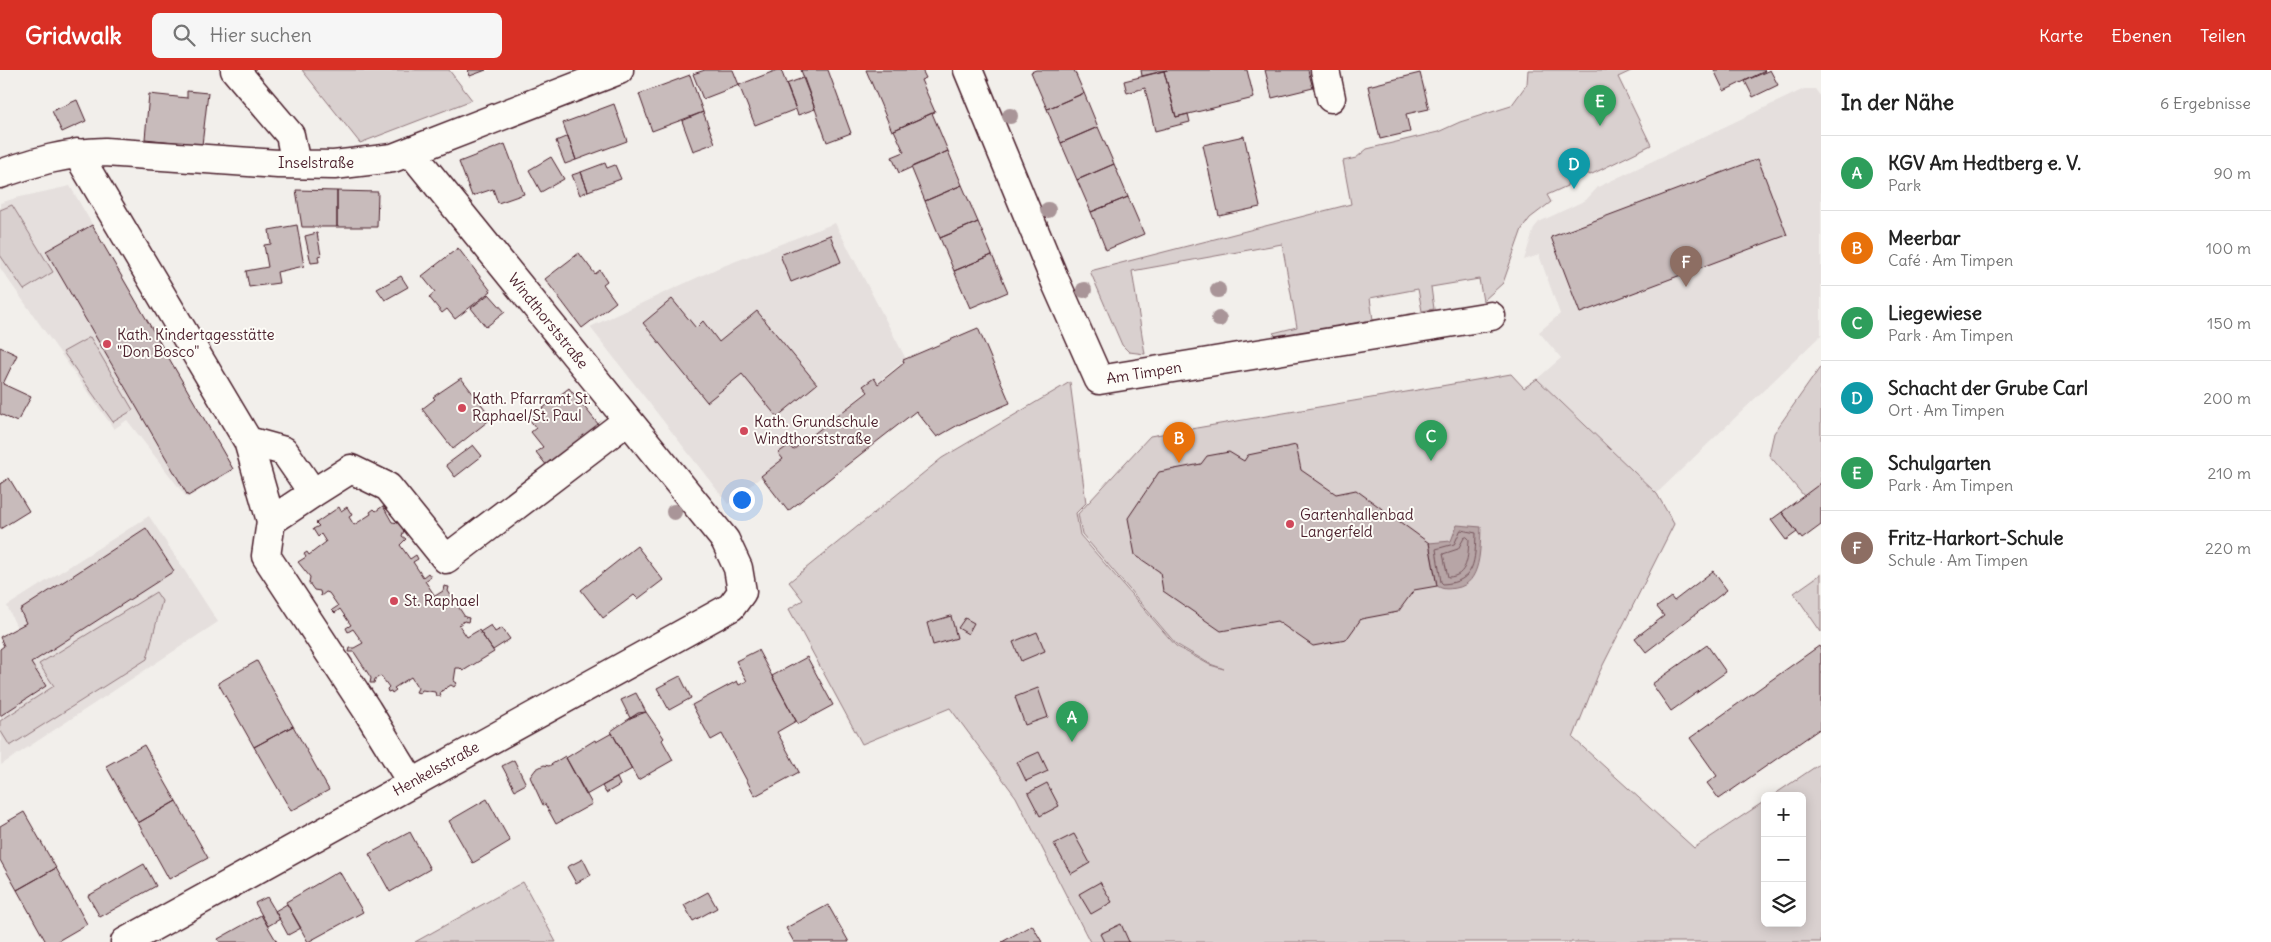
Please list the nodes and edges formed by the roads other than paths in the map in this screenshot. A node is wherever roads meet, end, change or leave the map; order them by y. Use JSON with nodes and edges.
{"nodes":[{"id":1,"x":235,"y":70,"type":"edge"},
{"id":2,"x":619,"y":70,"type":"edge"},
{"id":3,"x":968,"y":70,"type":"edge"},
{"id":4,"x":1325,"y":70,"type":"edge"},
{"id":5,"x":1331,"y":98,"type":"dead end"},
{"id":6,"x":411,"y":152,"type":"junction"},
{"id":7,"x":76,"y":153,"type":"junction"},
{"id":8,"x":287,"y":164,"type":"junction"},
{"id":9,"x":0,"y":174,"type":"edge"},
{"id":10,"x":1491,"y":316,"type":"dead end"},
{"id":11,"x":627,"y":421,"type":"junction"},
{"id":12,"x":248,"y":441,"type":"junction"},
{"id":13,"x":313,"y":493,"type":"junction"},
{"id":14,"x":271,"y":521,"type":"junction"},
{"id":15,"x":742,"y":592,"type":"joint"},
{"id":16,"x":412,"y":782,"type":"junction"},
{"id":17,"x":125,"y":942,"type":"edge"}],
"edges":[{"from":1,"to":8,"type":"street"},
{"from":2,"to":6,"type":"street","name":"Inselstraße"},
{"from":3,"to":10,"type":"street","name":"Am Timpen"},
{"from":4,"to":5,"type":"street"},
{"from":6,"to":8,"type":"street","name":"Inselstraße"},
{"from":6,"to":11,"type":"street","name":"Windthorststraße"},
{"from":7,"to":8,"type":"street","name":"Inselstraße"},
{"from":7,"to":9,"type":"street","name":"Inselstraße"},
{"from":7,"to":12,"type":"street"},
{"from":11,"to":13,"type":"street"},
{"from":11,"to":15,"type":"street","name":"Windthorststraße"},
{"from":12,"to":13,"type":"street"},
{"from":12,"to":14,"type":"street"},
{"from":13,"to":14,"type":"street"},
{"from":14,"to":16,"type":"street"},
{"from":15,"to":16,"type":"street","name":"Henkelsstraße"},
{"from":16,"to":17,"type":"street","name":"Henkelsstraße"}]}
